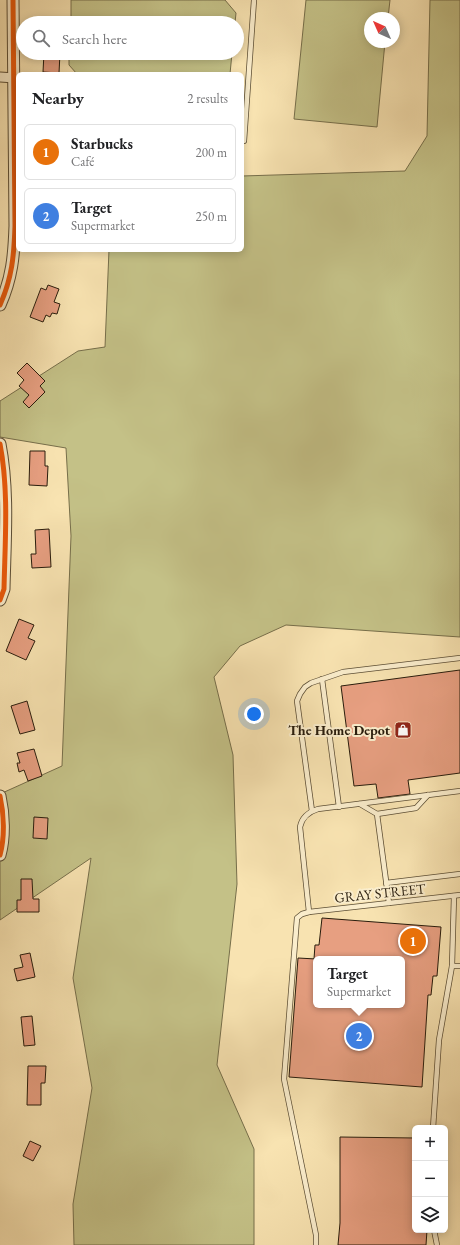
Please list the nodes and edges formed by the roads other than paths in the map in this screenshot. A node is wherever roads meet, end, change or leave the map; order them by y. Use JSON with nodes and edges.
{"nodes":[{"id":1,"x":13,"y":0,"type":"edge"},
{"id":2,"x":254,"y":0,"type":"edge"},
{"id":3,"x":0,"y":77,"type":"edge"},
{"id":4,"x":15,"y":78,"type":"junction"},
{"id":5,"x":244,"y":141,"type":"dead end"},
{"id":6,"x":0,"y":305,"type":"edge"},
{"id":7,"x":0,"y":444,"type":"edge"},
{"id":8,"x":0,"y":600,"type":"edge"},
{"id":9,"x":460,"y":658,"type":"edge"},
{"id":10,"x":322,"y":679,"type":"junction"},
{"id":11,"x":460,"y":791,"type":"edge"},
{"id":12,"x":428,"y":795,"type":"junction"},
{"id":13,"x":0,"y":796,"type":"edge"},
{"id":14,"x":360,"y":804,"type":"junction"},
{"id":15,"x":339,"y":807,"type":"junction"},
{"id":16,"x":312,"y":811,"type":"junction"},
{"id":17,"x":377,"y":814,"type":"junction"},
{"id":18,"x":0,"y":854,"type":"edge"},
{"id":19,"x":460,"y":874,"type":"edge"},
{"id":20,"x":386,"y":883,"type":"junction"},
{"id":21,"x":460,"y":895,"type":"edge"},
{"id":22,"x":454,"y":896,"type":"junction"},
{"id":23,"x":389,"y":903,"type":"junction"},
{"id":24,"x":309,"y":912,"type":"junction"},
{"id":25,"x":452,"y":966,"type":"junction"},
{"id":26,"x":460,"y":966,"type":"edge"},
{"id":27,"x":433,"y":1125,"type":"edge"},
{"id":28,"x":434,"y":1233,"type":"edge"},
{"id":29,"x":316,"y":1245,"type":"edge"},
{"id":30,"x":436,"y":1245,"type":"edge"}],
"edges":[{"from":1,"to":4,"type":"street"},
{"from":2,"to":5,"type":"lane"},
{"from":3,"to":4,"type":"street"},
{"from":4,"to":6,"type":"street"},
{"from":7,"to":8,"type":"street"},
{"from":9,"to":10,"type":"lane"},
{"from":10,"to":15,"type":"lane"},
{"from":10,"to":16,"type":"lane"},
{"from":11,"to":12,"type":"lane"},
{"from":12,"to":14,"type":"lane"},
{"from":12,"to":17,"type":"lane"},
{"from":13,"to":18,"type":"street"},
{"from":14,"to":15,"type":"lane"},
{"from":14,"to":17,"type":"lane"},
{"from":15,"to":16,"type":"lane"},
{"from":16,"to":24,"type":"lane"},
{"from":17,"to":20,"type":"lane"},
{"from":19,"to":20,"type":"lane"},
{"from":20,"to":23,"type":"lane"},
{"from":21,"to":22,"type":"lane","name":"GRAY STREET"},
{"from":22,"to":23,"type":"lane","name":"GRAY STREET"},
{"from":22,"to":25,"type":"lane"},
{"from":23,"to":24,"type":"lane","name":"GRAY STREET"},
{"from":24,"to":29,"type":"lane","name":"GRAY STREET"},
{"from":25,"to":26,"type":"lane"},
{"from":25,"to":27,"type":"lane"},
{"from":28,"to":30,"type":"lane"}]}
